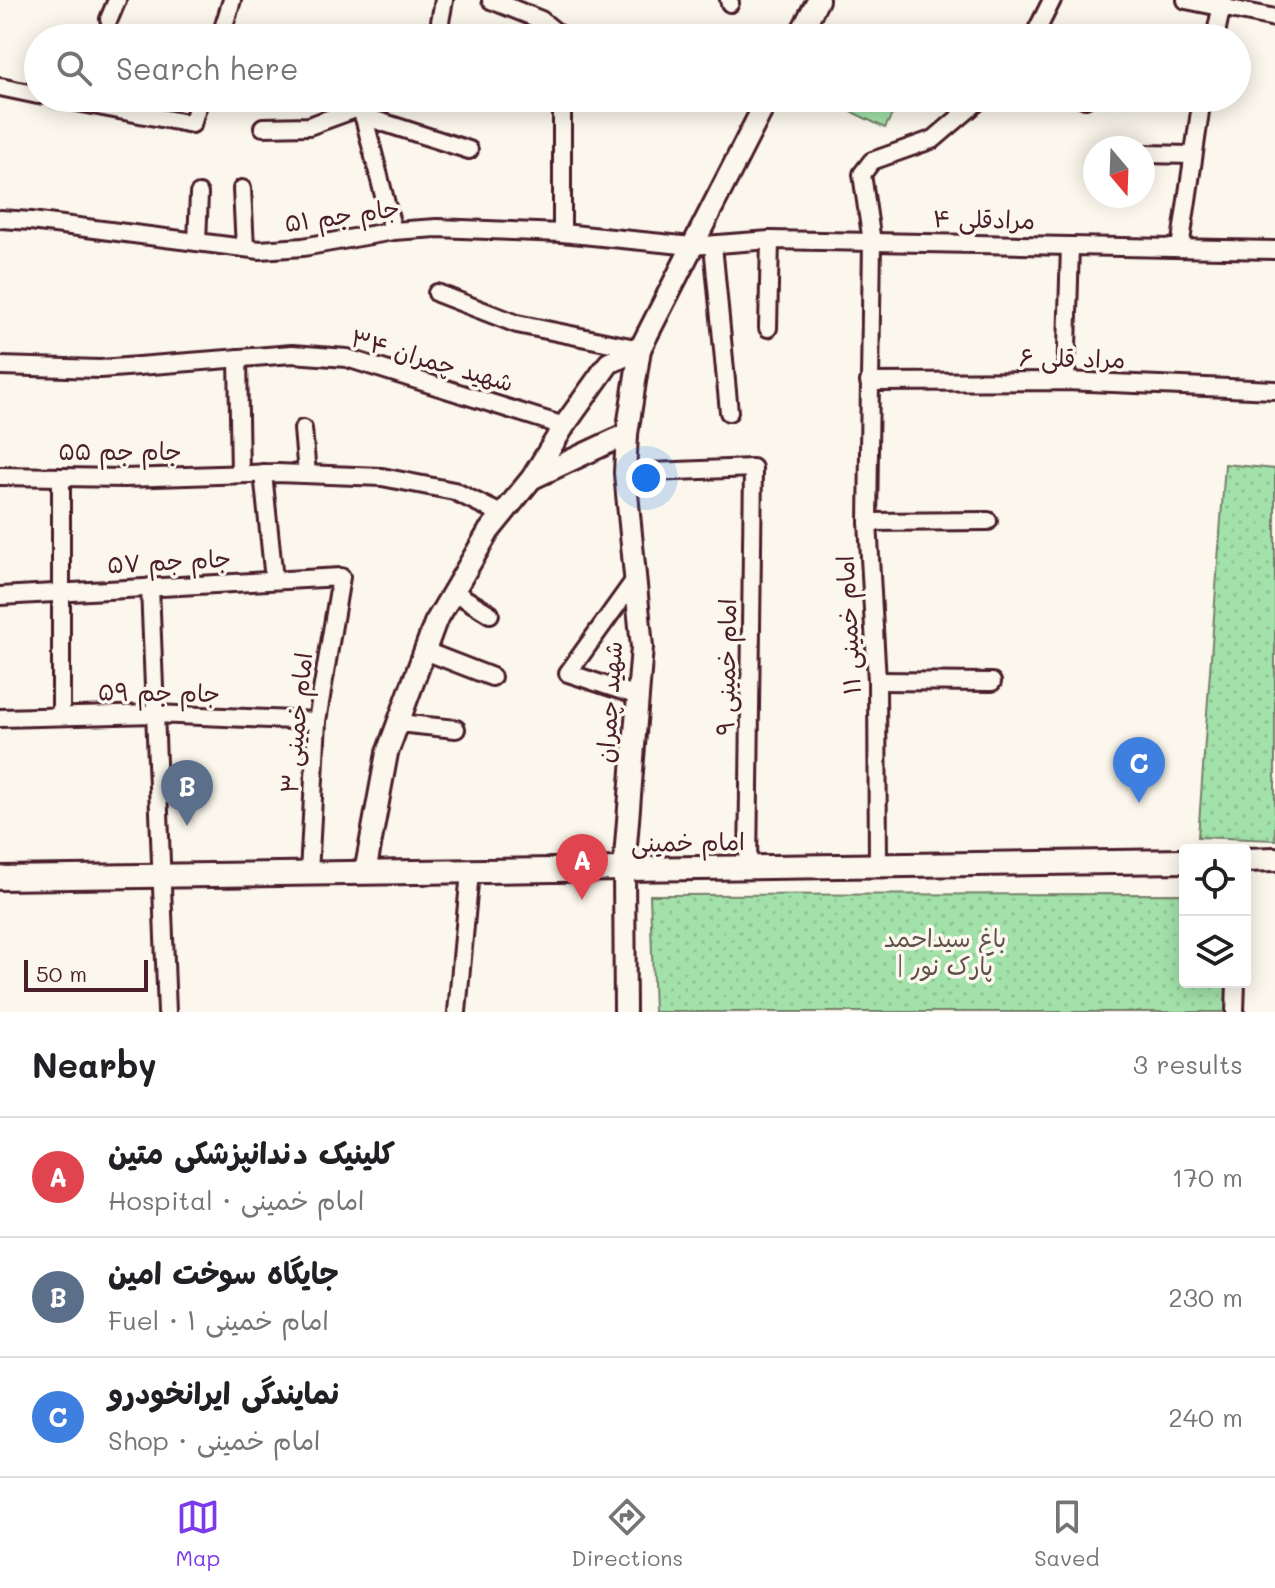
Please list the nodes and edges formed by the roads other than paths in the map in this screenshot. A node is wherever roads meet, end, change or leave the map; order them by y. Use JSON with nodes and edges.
{"nodes":[{"id":1,"x":117,"y":0,"type":"edge"},
{"id":2,"x":232,"y":0,"type":"edge"},
{"id":3,"x":444,"y":0,"type":"edge"},
{"id":4,"x":491,"y":0,"type":"edge"},
{"id":5,"x":818,"y":0,"type":"edge"},
{"id":6,"x":1052,"y":0,"type":"edge"},
{"id":7,"x":1186,"y":0,"type":"edge"},
{"id":8,"x":1222,"y":4,"type":"edge"},
{"id":9,"x":1275,"y":18,"type":"edge"},
{"id":10,"x":109,"y":19,"type":"dead end"},
{"id":11,"x":224,"y":24,"type":"edge"},
{"id":12,"x":440,"y":24,"type":"edge"},
{"id":13,"x":546,"y":24,"type":"edge"},
{"id":14,"x":805,"y":24,"type":"edge"},
{"id":15,"x":1040,"y":24,"type":"edge"},
{"id":16,"x":1218,"y":24,"type":"edge"},
{"id":17,"x":0,"y":87,"type":"edge"},
{"id":18,"x":24,"y":92,"type":"edge"},
{"id":19,"x":129,"y":112,"type":"edge"},
{"id":20,"x":196,"y":112,"type":"edge"},
{"id":21,"x":347,"y":112,"type":"edge"},
{"id":22,"x":362,"y":112,"type":"edge"},
{"id":23,"x":374,"y":112,"type":"edge"},
{"id":24,"x":562,"y":112,"type":"edge"},
{"id":25,"x":762,"y":112,"type":"edge"},
{"id":26,"x":966,"y":112,"type":"edge"},
{"id":27,"x":1200,"y":112,"type":"edge"},
{"id":28,"x":263,"y":127,"type":"dead end"},
{"id":29,"x":469,"y":150,"type":"dead end"},
{"id":30,"x":1155,"y":154,"type":"edge"},
{"id":31,"x":1193,"y":155,"type":"junction"},
{"id":32,"x":242,"y":189,"type":"dead end"},
{"id":33,"x":199,"y":194,"type":"dead end"},
{"id":34,"x":0,"y":219,"type":"edge"},
{"id":35,"x":393,"y":231,"type":"junction"},
{"id":36,"x":562,"y":233,"type":"junction"},
{"id":37,"x":770,"y":240,"type":"junction"},
{"id":38,"x":197,"y":242,"type":"junction"},
{"id":39,"x":872,"y":242,"type":"junction"},
{"id":40,"x":702,"y":246,"type":"junction"},
{"id":41,"x":1070,"y":246,"type":"junction"},
{"id":42,"x":245,"y":248,"type":"junction"},
{"id":43,"x":1180,"y":248,"type":"junction"},
{"id":44,"x":1275,"y":250,"type":"edge"},
{"id":45,"x":437,"y":293,"type":"dead end"},
{"id":46,"x":768,"y":328,"type":"dead end"},
{"id":47,"x":640,"y":349,"type":"junction"},
{"id":48,"x":238,"y":358,"type":"junction"},
{"id":49,"x":0,"y":366,"type":"edge"},
{"id":50,"x":1066,"y":381,"type":"junction"},
{"id":51,"x":869,"y":382,"type":"junction"},
{"id":52,"x":1275,"y":390,"type":"edge"},
{"id":53,"x":729,"y":412,"type":"dead end"},
{"id":54,"x":564,"y":426,"type":"junction"},
{"id":55,"x":303,"y":429,"type":"dead end"},
{"id":56,"x":627,"y":434,"type":"junction"},
{"id":57,"x":263,"y":473,"type":"junction"},
{"id":58,"x":625,"y":473,"type":"junction"},
{"id":59,"x":240,"y":474,"type":"junction"},
{"id":60,"x":307,"y":474,"type":"junction"},
{"id":61,"x":0,"y":476,"type":"edge"},
{"id":62,"x":61,"y":477,"type":"junction"},
{"id":63,"x":532,"y":478,"type":"junction"},
{"id":64,"x":503,"y":515,"type":"junction"},
{"id":65,"x":988,"y":521,"type":"dead end"},
{"id":66,"x":868,"y":522,"type":"junction"},
{"id":67,"x":341,"y":577,"type":"joint"},
{"id":68,"x":274,"y":580,"type":"junction"},
{"id":69,"x":634,"y":581,"type":"junction"},
{"id":70,"x":150,"y":587,"type":"junction"},
{"id":71,"x":454,"y":592,"type":"junction"},
{"id":72,"x":61,"y":593,"type":"junction"},
{"id":73,"x":0,"y":596,"type":"edge"},
{"id":74,"x":490,"y":614,"type":"dead end"},
{"id":75,"x":425,"y":651,"type":"junction"},
{"id":76,"x":492,"y":677,"type":"dead end"},
{"id":77,"x":877,"y":681,"type":"junction"},
{"id":78,"x":992,"y":682,"type":"dead end"},
{"id":79,"x":638,"y":696,"type":"junction"},
{"id":80,"x":155,"y":714,"type":"junction"},
{"id":81,"x":61,"y":716,"type":"junction"},
{"id":82,"x":0,"y":718,"type":"edge"},
{"id":83,"x":317,"y":721,"type":"junction"},
{"id":84,"x":398,"y":723,"type":"junction"},
{"id":85,"x":456,"y":729,"type":"dead end"},
{"id":86,"x":1275,"y":859,"type":"edge"},
{"id":87,"x":1251,"y":860,"type":"edge"},
{"id":88,"x":1179,"y":861,"type":"edge"},
{"id":89,"x":878,"y":865,"type":"junction"},
{"id":90,"x":748,"y":868,"type":"junction"},
{"id":91,"x":624,"y":870,"type":"junction"},
{"id":92,"x":470,"y":872,"type":"junction"},
{"id":93,"x":365,"y":873,"type":"junction"},
{"id":94,"x":309,"y":874,"type":"junction"},
{"id":95,"x":161,"y":876,"type":"junction"},
{"id":96,"x":0,"y":878,"type":"edge"},
{"id":97,"x":1236,"y":988,"type":"edge"},
{"id":98,"x":167,"y":1012,"type":"edge"},
{"id":99,"x":457,"y":1012,"type":"edge"},
{"id":100,"x":625,"y":1012,"type":"edge"},
{"id":101,"x":1235,"y":1012,"type":"edge"}],
"edges":[{"from":1,"to":10,"type":"street"},
{"from":2,"to":11,"type":"street"},
{"from":3,"to":12,"type":"street"},
{"from":4,"to":13,"type":"street"},
{"from":5,"to":14,"type":"street"},
{"from":6,"to":15,"type":"street"},
{"from":7,"to":8,"type":"street"},
{"from":8,"to":9,"type":"street"},
{"from":8,"to":16,"type":"street"},
{"from":17,"to":18,"type":"street"},
{"from":19,"to":20,"type":"street"},
{"from":21,"to":28,"type":"street"},
{"from":22,"to":35,"type":"street"},
{"from":23,"to":29,"type":"street"},
{"from":24,"to":36,"type":"street"},
{"from":25,"to":40,"type":"street","name":"شهید چمران"},
{"from":26,"to":39,"type":"street","name":"امام خمینی ۱۱"},
{"from":27,"to":31,"type":"street"},
{"from":30,"to":31,"type":"street"},
{"from":31,"to":43,"type":"street"},
{"from":32,"to":42,"type":"street"},
{"from":33,"to":38,"type":"street"},
{"from":34,"to":38,"type":"street","name":"جام جم ۵۱"},
{"from":35,"to":36,"type":"street","name":"جام جم ۵۱"},
{"from":35,"to":42,"type":"street","name":"جام جم ۵۱"},
{"from":36,"to":40,"type":"street","name":"جام جم ۵۱"},
{"from":37,"to":39,"type":"street","name":"مرادقلی ۴"},
{"from":37,"to":40,"type":"street","name":"مرادقلی ۴"},
{"from":37,"to":46,"type":"street"},
{"from":38,"to":42,"type":"street","name":"جام جم ۵۱"},
{"from":39,"to":41,"type":"street","name":"مرادقلی ۴"},
{"from":39,"to":51,"type":"street","name":"امام خمینی ۱۱"},
{"from":40,"to":47,"type":"street","name":"شهید چمران"},
{"from":40,"to":53,"type":"street"},
{"from":41,"to":43,"type":"street","name":"مرادقلی ۴"},
{"from":41,"to":50,"type":"street"},
{"from":43,"to":44,"type":"street","name":"مرادقلی ۴"},
{"from":45,"to":47,"type":"street"},
{"from":47,"to":54,"type":"street"},
{"from":47,"to":56,"type":"street","name":"شهید چمران"},
{"from":48,"to":49,"type":"street","name":"شهید چمران ۳۴"},
{"from":48,"to":54,"type":"street","name":"شهید چمران ۳۴"},
{"from":48,"to":59,"type":"street"},
{"from":50,"to":51,"type":"street","name":"مراد قلی ۶"},
{"from":50,"to":52,"type":"street","name":"مراد قلی ۶"},
{"from":51,"to":66,"type":"street","name":"امام خمینی ۱۱"},
{"from":54,"to":63,"type":"street"},
{"from":55,"to":60,"type":"street"},
{"from":56,"to":58,"type":"street","name":"شهید چمران"},
{"from":56,"to":63,"type":"street"},
{"from":57,"to":59,"type":"street","name":"جام جم ۵۵"},
{"from":57,"to":60,"type":"street","name":"جام جم ۵۵"},
{"from":57,"to":68,"type":"street"},
{"from":58,"to":69,"type":"street","name":"شهید چمران"},
{"from":58,"to":90,"type":"street","name":"امام خمینی ۹"},
{"from":59,"to":62,"type":"street","name":"جام جم ۵۵"},
{"from":60,"to":64,"type":"street","name":"جام جم ۵۵"},
{"from":61,"to":62,"type":"street","name":"جام جم ۵۵"},
{"from":62,"to":72,"type":"street"},
{"from":63,"to":64,"type":"street"},
{"from":64,"to":71,"type":"street"},
{"from":65,"to":66,"type":"street"},
{"from":66,"to":77,"type":"street","name":"امام خمینی ۱۱"},
{"from":67,"to":68,"type":"street","name":"جام جم ۵۷"},
{"from":67,"to":83,"type":"street","name":"امام خمینی ۳"},
{"from":68,"to":70,"type":"street","name":"جام جم ۵۷"},
{"from":69,"to":79,"type":"street","name":"شهید چمران"},
{"from":69,"to":79,"type":"street"},
{"from":70,"to":72,"type":"street","name":"جام جم ۵۷"},
{"from":70,"to":80,"type":"street"},
{"from":71,"to":74,"type":"street"},
{"from":71,"to":75,"type":"street"},
{"from":72,"to":73,"type":"street","name":"جام جم ۵۷"},
{"from":72,"to":81,"type":"street"},
{"from":75,"to":76,"type":"street"},
{"from":75,"to":84,"type":"street"},
{"from":77,"to":78,"type":"street"},
{"from":77,"to":89,"type":"street","name":"امام خمینی ۱۱"},
{"from":79,"to":91,"type":"street","name":"شهید چمران"},
{"from":80,"to":81,"type":"street","name":"جام جم ۵۹"},
{"from":80,"to":83,"type":"street","name":"جام جم ۵۹"},
{"from":80,"to":95,"type":"street"},
{"from":81,"to":82,"type":"street","name":"جام جم ۵۹"},
{"from":83,"to":94,"type":"street","name":"امام خمینی ۳"},
{"from":84,"to":85,"type":"street"},
{"from":84,"to":93,"type":"street"},
{"from":86,"to":87,"type":"main road"},
{"from":88,"to":89,"type":"main road","name":"امام خمینی"},
{"from":89,"to":90,"type":"main road","name":"امام خمینی"},
{"from":90,"to":91,"type":"main road","name":"امام خمینی"},
{"from":91,"to":92,"type":"main road","name":"امام خمینی"},
{"from":91,"to":100,"type":"street","name":"شهید چمران"},
{"from":92,"to":93,"type":"main road","name":"امام خمینی"},
{"from":92,"to":99,"type":"street"},
{"from":93,"to":94,"type":"main road","name":"امام خمینی"},
{"from":94,"to":95,"type":"main road","name":"امام خمینی"},
{"from":95,"to":96,"type":"main road","name":"امام خمینی"},
{"from":95,"to":98,"type":"street"},
{"from":97,"to":101,"type":"street"}]}
